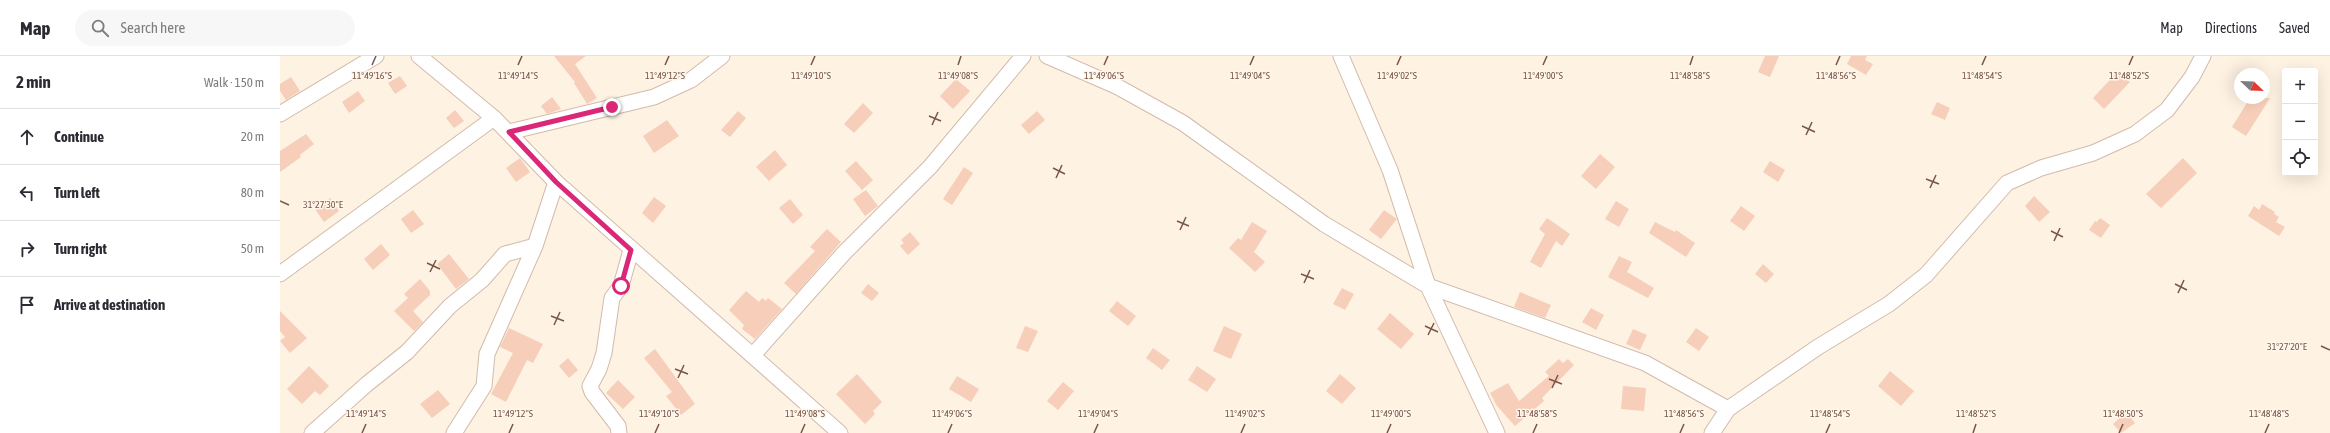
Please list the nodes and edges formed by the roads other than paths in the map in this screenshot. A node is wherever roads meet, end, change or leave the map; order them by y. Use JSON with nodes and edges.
{"nodes":[{"id":1,"x":376,"y":56,"type":"edge"},
{"id":2,"x":419,"y":56,"type":"edge"},
{"id":3,"x":722,"y":56,"type":"edge"},
{"id":4,"x":1023,"y":56,"type":"edge"},
{"id":5,"x":1047,"y":56,"type":"edge"},
{"id":6,"x":1340,"y":56,"type":"edge"},
{"id":7,"x":2203,"y":56,"type":"edge"},
{"id":8,"x":280,"y":114,"type":"edge"},
{"id":9,"x":494,"y":118,"type":"junction"},
{"id":10,"x":509,"y":132,"type":"junction"},
{"id":11,"x":556,"y":182,"type":"junction"},
{"id":12,"x":536,"y":246,"type":"junction"},
{"id":13,"x":631,"y":250,"type":"junction"},
{"id":14,"x":280,"y":274,"type":"edge"},
{"id":15,"x":1428,"y":286,"type":"junction"},
{"id":16,"x":753,"y":355,"type":"junction"},
{"id":17,"x":1728,"y":409,"type":"junction"},
{"id":18,"x":312,"y":433,"type":"edge"},
{"id":19,"x":454,"y":433,"type":"edge"},
{"id":20,"x":619,"y":433,"type":"edge"},
{"id":21,"x":840,"y":433,"type":"edge"},
{"id":22,"x":1497,"y":433,"type":"edge"},
{"id":23,"x":1712,"y":433,"type":"edge"}],
"edges":[{"from":1,"to":8,"type":"street"},
{"from":2,"to":9,"type":"street"},
{"from":3,"to":10,"type":"street"},
{"from":4,"to":16,"type":"street"},
{"from":5,"to":15,"type":"street"},
{"from":6,"to":15,"type":"street"},
{"from":7,"to":17,"type":"street"},
{"from":9,"to":10,"type":"street"},
{"from":9,"to":14,"type":"street"},
{"from":10,"to":11,"type":"street"},
{"from":11,"to":12,"type":"street"},
{"from":11,"to":13,"type":"street"},
{"from":12,"to":18,"type":"street"},
{"from":12,"to":19,"type":"street"},
{"from":13,"to":16,"type":"street"},
{"from":13,"to":20,"type":"street"},
{"from":15,"to":17,"type":"street"},
{"from":15,"to":22,"type":"street"},
{"from":16,"to":21,"type":"street"},
{"from":17,"to":23,"type":"street"}]}
